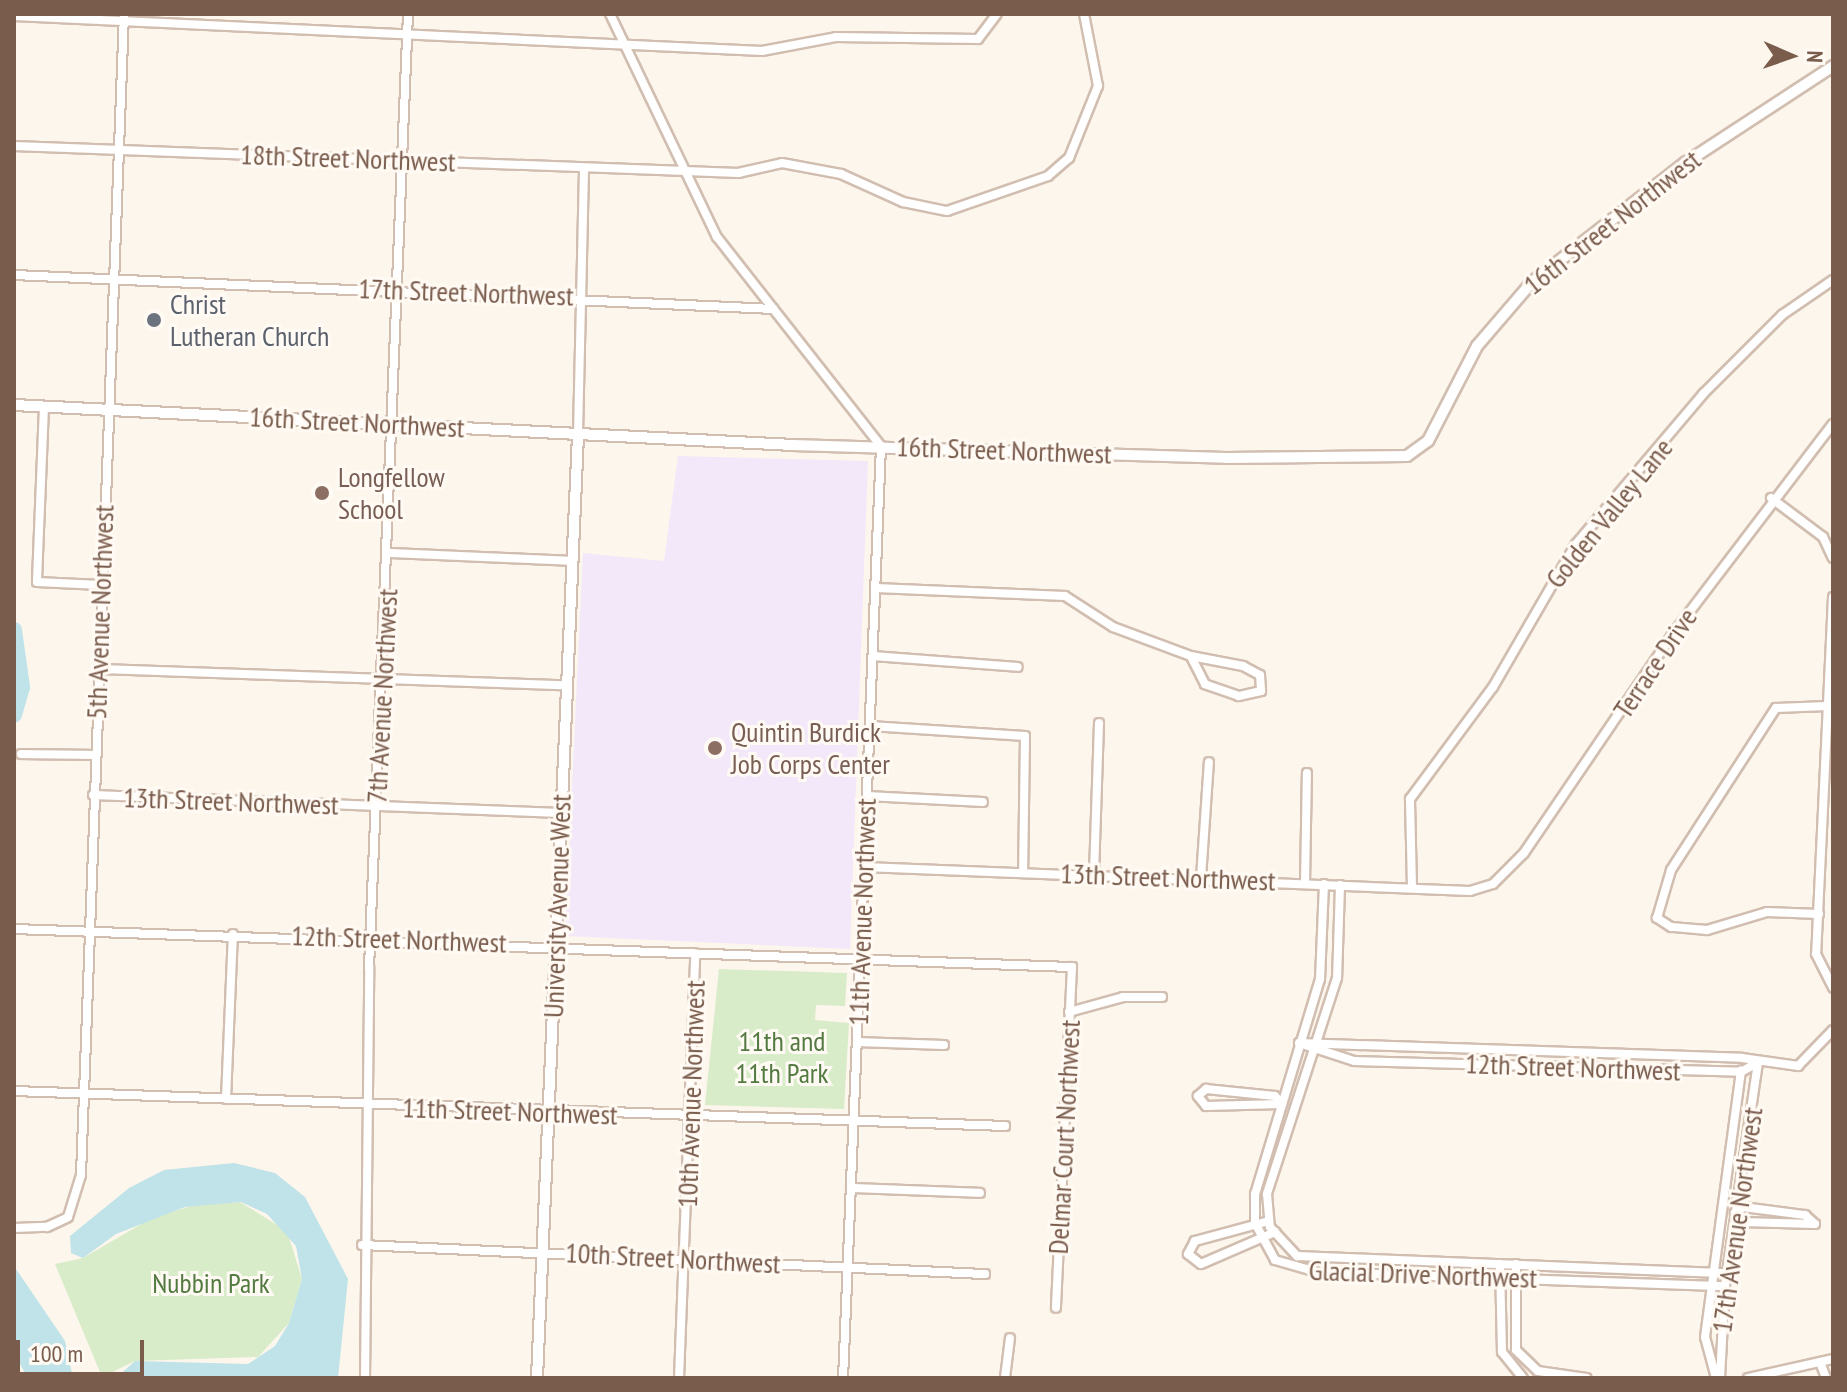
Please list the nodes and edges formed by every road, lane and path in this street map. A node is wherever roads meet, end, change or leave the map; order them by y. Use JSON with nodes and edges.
{"nodes":[{"id":1,"x":408,"y":14,"type":"edge"},
{"id":2,"x":610,"y":14,"type":"edge"},
{"id":3,"x":997,"y":14,"type":"edge"},
{"id":4,"x":1084,"y":14,"type":"edge"},
{"id":5,"x":14,"y":16,"type":"edge"},
{"id":6,"x":124,"y":16,"type":"edge"},
{"id":7,"x":407,"y":34,"type":"junction"},
{"id":8,"x":624,"y":45,"type":"junction"},
{"id":9,"x":1833,"y":66,"type":"edge"},
{"id":10,"x":14,"y":146,"type":"edge"},
{"id":11,"x":118,"y":150,"type":"junction"},
{"id":12,"x":404,"y":160,"type":"junction"},
{"id":13,"x":584,"y":168,"type":"junction"},
{"id":14,"x":682,"y":170,"type":"junction"},
{"id":15,"x":14,"y":275,"type":"edge"},
{"id":16,"x":112,"y":277,"type":"junction"},
{"id":17,"x":1833,"y":280,"type":"edge"},
{"id":18,"x":400,"y":289,"type":"junction"},
{"id":19,"x":581,"y":297,"type":"junction"},
{"id":20,"x":773,"y":309,"type":"junction"},
{"id":21,"x":14,"y":405,"type":"edge"},
{"id":22,"x":44,"y":406,"type":"junction"},
{"id":23,"x":108,"y":408,"type":"junction"},
{"id":24,"x":396,"y":423,"type":"junction"},
{"id":25,"x":1833,"y":424,"type":"edge"},
{"id":26,"x":578,"y":434,"type":"junction"},
{"id":27,"x":881,"y":446,"type":"junction"},
{"id":28,"x":1771,"y":498,"type":"junction"},
{"id":29,"x":389,"y":553,"type":"junction"},
{"id":30,"x":1833,"y":558,"type":"edge"},
{"id":31,"x":571,"y":561,"type":"junction"},
{"id":32,"x":101,"y":585,"type":"junction"},
{"id":33,"x":876,"y":588,"type":"junction"},
{"id":34,"x":1833,"y":597,"type":"edge"},
{"id":35,"x":873,"y":656,"type":"junction"},
{"id":36,"x":1191,"y":656,"type":"junction"},
{"id":37,"x":1018,"y":667,"type":"dead end"},
{"id":38,"x":98,"y":669,"type":"junction"},
{"id":39,"x":383,"y":679,"type":"junction"},
{"id":40,"x":566,"y":685,"type":"junction"},
{"id":41,"x":1828,"y":706,"type":"junction"},
{"id":42,"x":1099,"y":723,"type":"dead end"},
{"id":43,"x":870,"y":726,"type":"junction"},
{"id":44,"x":21,"y":754,"type":"dead end"},
{"id":45,"x":95,"y":755,"type":"junction"},
{"id":46,"x":1209,"y":762,"type":"dead end"},
{"id":47,"x":1307,"y":773,"type":"dead end"},
{"id":48,"x":93,"y":795,"type":"junction"},
{"id":49,"x":867,"y":796,"type":"junction"},
{"id":50,"x":983,"y":802,"type":"dead end"},
{"id":51,"x":377,"y":807,"type":"junction"},
{"id":52,"x":561,"y":813,"type":"junction"},
{"id":53,"x":864,"y":867,"type":"junction"},
{"id":54,"x":1023,"y":871,"type":"junction"},
{"id":55,"x":1094,"y":874,"type":"junction"},
{"id":56,"x":1201,"y":878,"type":"junction"},
{"id":57,"x":1305,"y":883,"type":"junction"},
{"id":58,"x":1324,"y":884,"type":"junction"},
{"id":59,"x":1340,"y":885,"type":"junction"},
{"id":60,"x":1412,"y":888,"type":"junction"},
{"id":61,"x":1470,"y":891,"type":"joint"},
{"id":62,"x":1819,"y":914,"type":"junction"},
{"id":63,"x":14,"y":929,"type":"edge"},
{"id":64,"x":88,"y":930,"type":"junction"},
{"id":65,"x":233,"y":934,"type":"junction"},
{"id":66,"x":370,"y":938,"type":"junction"},
{"id":67,"x":555,"y":944,"type":"junction"},
{"id":68,"x":695,"y":953,"type":"junction"},
{"id":69,"x":861,"y":959,"type":"junction"},
{"id":70,"x":1072,"y":967,"type":"joint"},
{"id":71,"x":1833,"y":988,"type":"edge"},
{"id":72,"x":1162,"y":997,"type":"dead end"},
{"id":73,"x":1069,"y":1012,"type":"junction"},
{"id":74,"x":1833,"y":1030,"type":"edge"},
{"id":75,"x":1319,"y":1040,"type":"junction"},
{"id":76,"x":857,"y":1042,"type":"junction"},
{"id":77,"x":1299,"y":1043,"type":"junction"},
{"id":78,"x":944,"y":1045,"type":"dead end"},
{"id":79,"x":1315,"y":1053,"type":"junction"},
{"id":80,"x":1742,"y":1058,"type":"junction"},
{"id":81,"x":1758,"y":1062,"type":"junction"},
{"id":82,"x":1741,"y":1072,"type":"junction"},
{"id":83,"x":14,"y":1091,"type":"edge"},
{"id":84,"x":81,"y":1093,"type":"junction"},
{"id":85,"x":226,"y":1099,"type":"junction"},
{"id":86,"x":1282,"y":1104,"type":"junction"},
{"id":87,"x":366,"y":1105,"type":"junction"},
{"id":88,"x":1294,"y":1106,"type":"junction"},
{"id":89,"x":548,"y":1112,"type":"junction"},
{"id":90,"x":691,"y":1117,"type":"junction"},
{"id":91,"x":854,"y":1120,"type":"junction"},
{"id":92,"x":1005,"y":1126,"type":"dead end"},
{"id":93,"x":851,"y":1188,"type":"junction"},
{"id":94,"x":980,"y":1193,"type":"dead end"},
{"id":95,"x":1722,"y":1211,"type":"junction"},
{"id":96,"x":1735,"y":1213,"type":"junction"},
{"id":97,"x":1269,"y":1221,"type":"junction"},
{"id":98,"x":1255,"y":1223,"type":"junction"},
{"id":99,"x":14,"y":1228,"type":"edge"},
{"id":100,"x":1275,"y":1232,"type":"junction"},
{"id":101,"x":1261,"y":1237,"type":"junction"},
{"id":102,"x":362,"y":1245,"type":"junction"},
{"id":103,"x":542,"y":1252,"type":"junction"},
{"id":104,"x":686,"y":1258,"type":"junction"},
{"id":105,"x":1500,"y":1264,"type":"junction"},
{"id":106,"x":1516,"y":1264,"type":"junction"},
{"id":107,"x":848,"y":1266,"type":"junction"},
{"id":108,"x":1713,"y":1270,"type":"junction"},
{"id":109,"x":1727,"y":1273,"type":"junction"},
{"id":110,"x":985,"y":1274,"type":"dead end"},
{"id":111,"x":1500,"y":1278,"type":"junction"},
{"id":112,"x":1516,"y":1278,"type":"junction"},
{"id":113,"x":1711,"y":1284,"type":"junction"},
{"id":114,"x":1725,"y":1286,"type":"junction"},
{"id":115,"x":1056,"y":1308,"type":"dead end"},
{"id":116,"x":1010,"y":1338,"type":"dead end"},
{"id":117,"x":1833,"y":1359,"type":"edge"},
{"id":118,"x":1820,"y":1362,"type":"junction"},
{"id":119,"x":365,"y":1378,"type":"edge"},
{"id":120,"x":537,"y":1378,"type":"edge"},
{"id":121,"x":679,"y":1378,"type":"edge"},
{"id":122,"x":843,"y":1378,"type":"edge"},
{"id":123,"x":1005,"y":1378,"type":"edge"},
{"id":124,"x":1523,"y":1378,"type":"edge"},
{"id":125,"x":1587,"y":1378,"type":"edge"},
{"id":126,"x":1718,"y":1378,"type":"edge"},
{"id":127,"x":1748,"y":1378,"type":"edge"},
{"id":128,"x":1826,"y":1378,"type":"edge"}],
"edges":[{"from":1,"to":7,"type":"street","name":"7th Avenue Northwest"},
{"from":2,"to":8,"type":"street"},
{"from":3,"to":8,"type":"street"},
{"from":4,"to":14,"type":"street","name":"18th Street Northwest"},
{"from":5,"to":6,"type":"street"},
{"from":6,"to":7,"type":"street"},
{"from":6,"to":11,"type":"street","name":"5th Avenue Northwest"},
{"from":7,"to":8,"type":"street"},
{"from":7,"to":12,"type":"street","name":"7th Avenue Northwest"},
{"from":8,"to":14,"type":"street"},
{"from":9,"to":27,"type":"street","name":"16th Street Northwest"},
{"from":10,"to":11,"type":"street","name":"18th Street Northwest"},
{"from":11,"to":12,"type":"street","name":"18th Street Northwest"},
{"from":11,"to":16,"type":"street","name":"5th Avenue Northwest"},
{"from":12,"to":13,"type":"street","name":"18th Street Northwest"},
{"from":12,"to":18,"type":"street","name":"7th Avenue Northwest"},
{"from":13,"to":14,"type":"street","name":"18th Street Northwest"},
{"from":13,"to":19,"type":"street"},
{"from":14,"to":20,"type":"street"},
{"from":15,"to":16,"type":"street","name":"17th Street Northwest"},
{"from":16,"to":18,"type":"street","name":"17th Street Northwest"},
{"from":16,"to":23,"type":"street","name":"5th Avenue Northwest"},
{"from":17,"to":60,"type":"street","name":"Golden Valley Lane"},
{"from":18,"to":19,"type":"street","name":"17th Street Northwest"},
{"from":18,"to":24,"type":"street","name":"7th Avenue Northwest"},
{"from":19,"to":20,"type":"street","name":"17th Street Northwest"},
{"from":19,"to":26,"type":"street"},
{"from":20,"to":27,"type":"street"},
{"from":21,"to":22,"type":"street","name":"16th Street Northwest"},
{"from":22,"to":23,"type":"street","name":"16th Street Northwest"},
{"from":22,"to":32,"type":"street"},
{"from":23,"to":24,"type":"street","name":"16th Street Northwest"},
{"from":23,"to":32,"type":"street","name":"5th Avenue Northwest"},
{"from":24,"to":26,"type":"street","name":"16th Street Northwest"},
{"from":24,"to":29,"type":"street","name":"7th Avenue Northwest"},
{"from":25,"to":28,"type":"street","name":"Terrace Drive"},
{"from":26,"to":27,"type":"street","name":"16th Street Northwest"},
{"from":26,"to":31,"type":"street","name":"University Avenue West"},
{"from":27,"to":33,"type":"street","name":"11th Avenue Northwest"},
{"from":28,"to":30,"type":"street"},
{"from":28,"to":61,"type":"street","name":"Terrace Drive"},
{"from":29,"to":31,"type":"street"},
{"from":29,"to":39,"type":"street","name":"7th Avenue Northwest"},
{"from":31,"to":40,"type":"street","name":"University Avenue West"},
{"from":32,"to":38,"type":"street","name":"5th Avenue Northwest"},
{"from":33,"to":35,"type":"street","name":"11th Avenue Northwest"},
{"from":33,"to":36,"type":"street"},
{"from":34,"to":41,"type":"street"},
{"from":35,"to":37,"type":"street"},
{"from":35,"to":43,"type":"street","name":"11th Avenue Northwest"},
{"from":36,"to":36,"type":"street"},
{"from":38,"to":39,"type":"street"},
{"from":38,"to":45,"type":"street","name":"5th Avenue Northwest"},
{"from":39,"to":40,"type":"street"},
{"from":39,"to":51,"type":"street","name":"7th Avenue Northwest"},
{"from":40,"to":52,"type":"street","name":"University Avenue West"},
{"from":41,"to":62,"type":"street"},
{"from":41,"to":62,"type":"street"},
{"from":42,"to":55,"type":"street"},
{"from":43,"to":49,"type":"street","name":"11th Avenue Northwest"},
{"from":43,"to":54,"type":"street"},
{"from":44,"to":45,"type":"street","name":"13th Street Northwest"},
{"from":45,"to":48,"type":"street","name":"5th Avenue Northwest"},
{"from":46,"to":56,"type":"street"},
{"from":47,"to":57,"type":"street"},
{"from":48,"to":51,"type":"street","name":"13th Street Northwest"},
{"from":48,"to":64,"type":"street","name":"5th Avenue Northwest"},
{"from":49,"to":50,"type":"street"},
{"from":49,"to":53,"type":"street","name":"11th Avenue Northwest"},
{"from":51,"to":52,"type":"street","name":"13th Street Northwest"},
{"from":51,"to":66,"type":"street","name":"7th Avenue Northwest"},
{"from":52,"to":67,"type":"street","name":"University Avenue West"},
{"from":53,"to":54,"type":"street","name":"13th Street Northwest"},
{"from":53,"to":69,"type":"street","name":"11th Avenue Northwest"},
{"from":54,"to":55,"type":"street","name":"13th Street Northwest"},
{"from":55,"to":56,"type":"street","name":"13th Street Northwest"},
{"from":56,"to":57,"type":"street","name":"13th Street Northwest"},
{"from":57,"to":58,"type":"street","name":"13th Street Northwest"},
{"from":58,"to":59,"type":"street","name":"13th Street Northwest"},
{"from":58,"to":77,"type":"street","name":"Glacial Drive Northwest"},
{"from":59,"to":60,"type":"street","name":"13th Street Northwest"},
{"from":59,"to":75,"type":"street"},
{"from":60,"to":61,"type":"street","name":"13th Street Northwest"},
{"from":62,"to":71,"type":"street"},
{"from":63,"to":64,"type":"street","name":"12th Street Northwest"},
{"from":64,"to":65,"type":"street","name":"12th Street Northwest"},
{"from":64,"to":84,"type":"street","name":"5th Avenue Northwest"},
{"from":65,"to":66,"type":"street","name":"12th Street Northwest"},
{"from":65,"to":85,"type":"street"},
{"from":66,"to":67,"type":"street","name":"12th Street Northwest"},
{"from":66,"to":87,"type":"street","name":"7th Avenue Northwest"},
{"from":67,"to":68,"type":"street","name":"12th Street Northwest"},
{"from":67,"to":89,"type":"street","name":"University Avenue West"},
{"from":68,"to":69,"type":"street","name":"12th Street Northwest"},
{"from":68,"to":90,"type":"street","name":"10th Avenue Northwest"},
{"from":69,"to":70,"type":"street","name":"12th Street Northwest"},
{"from":69,"to":76,"type":"street","name":"11th Avenue Northwest"},
{"from":70,"to":73,"type":"street","name":"Delmar Court Northwest"},
{"from":72,"to":73,"type":"street"},
{"from":73,"to":115,"type":"street","name":"Delmar Court Northwest"},
{"from":74,"to":81,"type":"street"},
{"from":75,"to":77,"type":"street"},
{"from":75,"to":79,"type":"street"},
{"from":75,"to":80,"type":"street"},
{"from":76,"to":78,"type":"street"},
{"from":76,"to":91,"type":"street","name":"11th Avenue Northwest"},
{"from":77,"to":79,"type":"street","name":"12th Street Northwest"},
{"from":77,"to":86,"type":"street","name":"Glacial Drive Northwest"},
{"from":79,"to":82,"type":"street","name":"12th Street Northwest"},
{"from":79,"to":88,"type":"street"},
{"from":80,"to":81,"type":"street"},
{"from":80,"to":82,"type":"street"},
{"from":81,"to":82,"type":"street"},
{"from":81,"to":96,"type":"street","name":"17th Avenue Northwest"},
{"from":82,"to":95,"type":"street"},
{"from":83,"to":84,"type":"street","name":"11th Street Northwest"},
{"from":84,"to":85,"type":"street","name":"11th Street Northwest"},
{"from":84,"to":99,"type":"street","name":"5th Avenue Northwest"},
{"from":85,"to":87,"type":"street","name":"11th Street Northwest"},
{"from":86,"to":86,"type":"street"},
{"from":86,"to":88,"type":"street"},
{"from":86,"to":98,"type":"street","name":"Glacial Drive Northwest"},
{"from":87,"to":89,"type":"street","name":"11th Street Northwest"},
{"from":87,"to":102,"type":"street","name":"7th Avenue Northwest"},
{"from":88,"to":97,"type":"street"},
{"from":89,"to":90,"type":"street","name":"11th Street Northwest"},
{"from":89,"to":103,"type":"street","name":"University Avenue West"},
{"from":90,"to":91,"type":"street","name":"11th Street Northwest"},
{"from":90,"to":104,"type":"street","name":"10th Avenue Northwest"},
{"from":91,"to":92,"type":"street","name":"11th Street Northwest"},
{"from":91,"to":93,"type":"street","name":"11th Avenue Northwest"},
{"from":93,"to":94,"type":"street"},
{"from":93,"to":107,"type":"street","name":"11th Avenue Northwest"},
{"from":95,"to":96,"type":"street"},
{"from":95,"to":108,"type":"street"},
{"from":96,"to":96,"type":"street"},
{"from":96,"to":109,"type":"street","name":"17th Avenue Northwest"},
{"from":97,"to":98,"type":"street"},
{"from":97,"to":100,"type":"street"},
{"from":98,"to":101,"type":"street","name":"Glacial Drive Northwest"},
{"from":98,"to":101,"type":"street"},
{"from":100,"to":101,"type":"street"},
{"from":100,"to":105,"type":"street"},
{"from":101,"to":111,"type":"street","name":"Glacial Drive Northwest"},
{"from":102,"to":103,"type":"street","name":"10th Street Northwest"},
{"from":102,"to":119,"type":"street","name":"7th Avenue Northwest"},
{"from":103,"to":104,"type":"street","name":"10th Street Northwest"},
{"from":103,"to":120,"type":"street","name":"University Avenue West"},
{"from":104,"to":107,"type":"street","name":"10th Street Northwest"},
{"from":104,"to":121,"type":"street","name":"10th Avenue Northwest"},
{"from":105,"to":106,"type":"street"},
{"from":105,"to":111,"type":"street"},
{"from":106,"to":108,"type":"street"},
{"from":106,"to":112,"type":"street"},
{"from":107,"to":110,"type":"street","name":"10th Street Northwest"},
{"from":107,"to":122,"type":"street","name":"11th Avenue Northwest"},
{"from":108,"to":109,"type":"street"},
{"from":108,"to":113,"type":"street"},
{"from":109,"to":114,"type":"street","name":"17th Avenue Northwest"},
{"from":111,"to":112,"type":"street","name":"Glacial Drive Northwest"},
{"from":111,"to":124,"type":"street"},
{"from":112,"to":113,"type":"street","name":"Glacial Drive Northwest"},
{"from":112,"to":125,"type":"street"},
{"from":113,"to":114,"type":"street","name":"Glacial Drive Northwest"},
{"from":113,"to":126,"type":"street"},
{"from":114,"to":126,"type":"street","name":"17th Avenue Northwest"},
{"from":116,"to":123,"type":"street"},
{"from":117,"to":118,"type":"street"},
{"from":118,"to":127,"type":"street"},
{"from":118,"to":128,"type":"street"}]}
